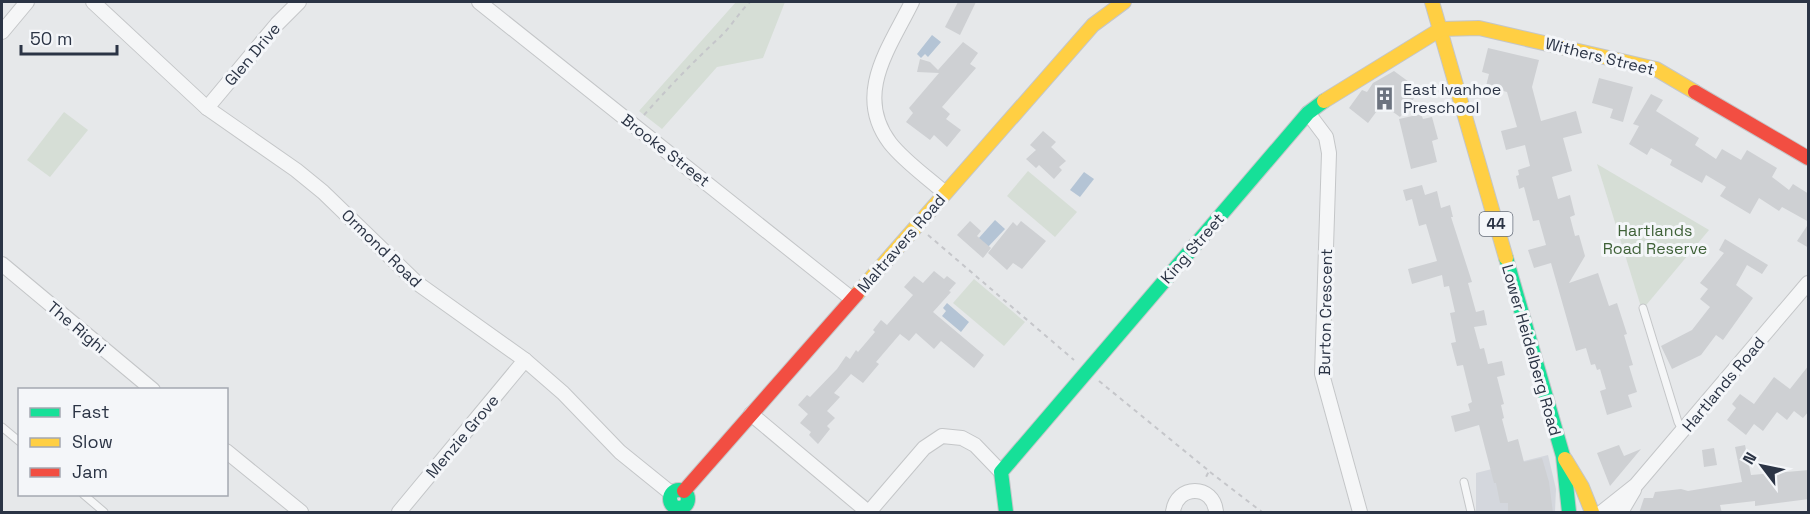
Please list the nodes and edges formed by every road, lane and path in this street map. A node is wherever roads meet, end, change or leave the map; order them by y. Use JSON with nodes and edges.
{"nodes":[{"id":1,"x":27,"y":2,"type":"edge"},
{"id":2,"x":93,"y":2,"type":"edge"},
{"id":3,"x":299,"y":2,"type":"edge"},
{"id":4,"x":479,"y":2,"type":"edge"},
{"id":5,"x":750,"y":2,"type":"edge"},
{"id":6,"x":912,"y":2,"type":"edge"},
{"id":7,"x":1124,"y":2,"type":"edge"},
{"id":8,"x":1432,"y":2,"type":"edge"},
{"id":9,"x":4,"y":24,"type":"edge"},
{"id":10,"x":1441,"y":29,"type":"junction"},
{"id":11,"x":207,"y":108,"type":"junction"},
{"id":12,"x":1308,"y":113,"type":"junction"},
{"id":13,"x":644,"y":116,"type":"dead end"},
{"id":14,"x":1809,"y":158,"type":"edge"},
{"id":15,"x":945,"y":193,"type":"junction"},
{"id":16,"x":916,"y":226,"type":"junction"},
{"id":17,"x":2,"y":264,"type":"edge"},
{"id":18,"x":1809,"y":283,"type":"edge"},
{"id":19,"x":852,"y":298,"type":"junction"},
{"id":20,"x":1644,"y":308,"type":"dead end"},
{"id":21,"x":525,"y":360,"type":"junction"},
{"id":22,"x":1088,"y":371,"type":"junction"},
{"id":23,"x":151,"y":388,"type":"edge"},
{"id":24,"x":751,"y":414,"type":"junction"},
{"id":25,"x":2,"y":427,"type":"edge"},
{"id":26,"x":1683,"y":431,"type":"junction"},
{"id":27,"x":18,"y":440,"type":"edge"},
{"id":28,"x":228,"y":453,"type":"edge"},
{"id":29,"x":1563,"y":456,"type":"junction"},
{"id":30,"x":1209,"y":471,"type":"junction"},
{"id":31,"x":1001,"y":472,"type":"junction"},
{"id":32,"x":1464,"y":482,"type":"dead end"},
{"id":33,"x":1636,"y":485,"type":"junction"},
{"id":34,"x":1199,"y":491,"type":"junction"},
{"id":35,"x":84,"y":496,"type":"edge"},
{"id":36,"x":674,"y":501,"type":"edge"},
{"id":37,"x":105,"y":513,"type":"edge"},
{"id":38,"x":301,"y":513,"type":"edge"},
{"id":39,"x":399,"y":513,"type":"edge"},
{"id":40,"x":869,"y":513,"type":"edge"},
{"id":41,"x":1005,"y":513,"type":"edge"},
{"id":42,"x":1173,"y":513,"type":"edge"},
{"id":43,"x":1216,"y":513,"type":"edge"},
{"id":44,"x":1262,"y":513,"type":"edge"},
{"id":45,"x":1360,"y":513,"type":"edge"},
{"id":46,"x":1471,"y":513,"type":"edge"},
{"id":47,"x":1569,"y":513,"type":"edge"},
{"id":48,"x":1592,"y":513,"type":"edge"},
{"id":49,"x":1602,"y":513,"type":"edge"},
{"id":50,"x":1622,"y":513,"type":"edge"}],
"edges":[{"from":1,"to":9,"type":"street"},
{"from":2,"to":11,"type":"street","name":"Ormond Road"},
{"from":3,"to":11,"type":"street","name":"Glen Drive"},
{"from":4,"to":19,"type":"street","name":"Brooke Street"},
{"from":5,"to":13,"type":"path"},
{"from":6,"to":15,"type":"street"},
{"from":7,"to":15,"type":"street","name":"Maltravers Road"},
{"from":8,"to":10,"type":"street","name":"Lower Heidelberg Road","number":"44"},
{"from":10,"to":12,"type":"street","name":"King Street"},
{"from":10,"to":14,"type":"street","name":"Withers Street"},
{"from":10,"to":29,"type":"street","name":"Lower Heidelberg Road","number":"44"},
{"from":11,"to":21,"type":"street","name":"Ormond Road"},
{"from":12,"to":22,"type":"street","name":"King Street"},
{"from":12,"to":45,"type":"street","name":"Burton Crescent"},
{"from":15,"to":16,"type":"street","name":"Maltravers Road"},
{"from":16,"to":19,"type":"street","name":"Maltravers Road"},
{"from":16,"to":22,"type":"path"},
{"from":17,"to":23,"type":"street","name":"The Righi"},
{"from":18,"to":26,"type":"street","name":"Hartlands Road"},
{"from":19,"to":24,"type":"street","name":"Maltravers Road"},
{"from":20,"to":26,"type":"lane"},
{"from":21,"to":36,"type":"street","name":"Ormond Road"},
{"from":21,"to":39,"type":"street","name":"Menzie Grove"},
{"from":22,"to":30,"type":"path"},
{"from":22,"to":31,"type":"street","name":"King Street"},
{"from":24,"to":36,"type":"street","name":"Maltravers Road"},
{"from":24,"to":40,"type":"street"},
{"from":25,"to":27,"type":"lane"},
{"from":26,"to":33,"type":"street","name":"Hartlands Road"},
{"from":28,"to":38,"type":"street"},
{"from":29,"to":47,"type":"street","name":"Lower Heidelberg Road","number":"44"},
{"from":29,"to":48,"type":"street","name":"Lower Heidelberg Road","number":"44"},
{"from":30,"to":34,"type":"path"},
{"from":30,"to":44,"type":"path"},
{"from":31,"to":40,"type":"street"},
{"from":31,"to":41,"type":"street"},
{"from":32,"to":46,"type":"lane"},
{"from":33,"to":49,"type":"street","name":"Hartlands Road"},
{"from":33,"to":50,"type":"street","name":"Hartlands Road"},
{"from":34,"to":42,"type":"street"},
{"from":34,"to":43,"type":"street"},
{"from":35,"to":37,"type":"lane"}]}
